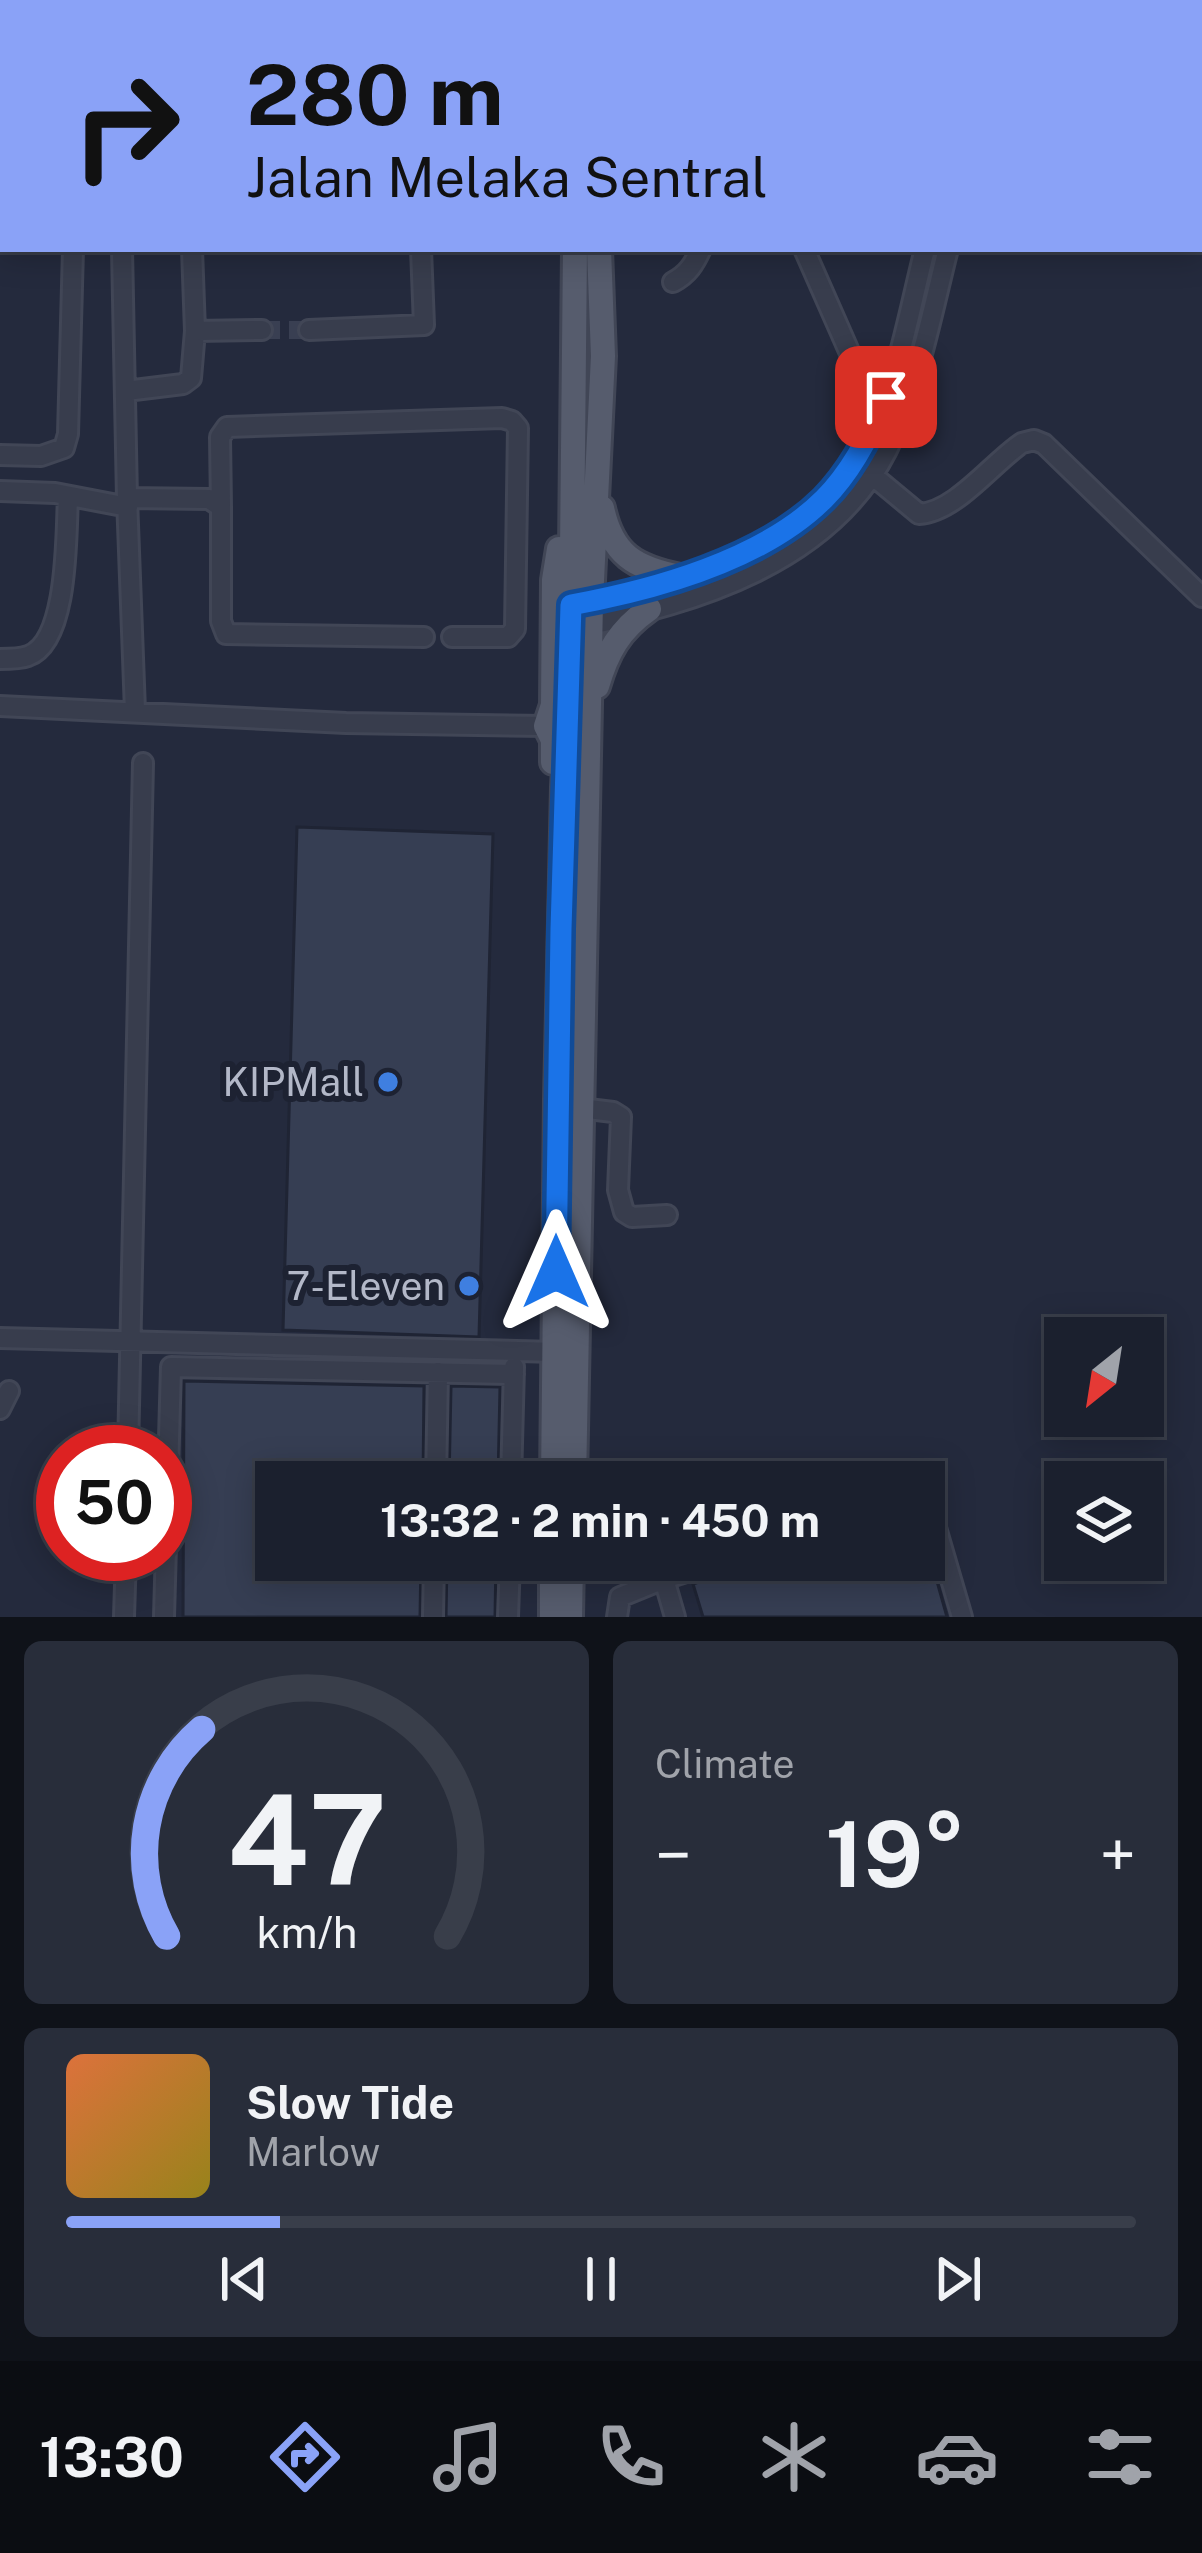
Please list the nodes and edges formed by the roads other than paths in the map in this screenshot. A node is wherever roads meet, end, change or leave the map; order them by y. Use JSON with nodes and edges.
{"nodes":[{"id":1,"x":73,"y":252,"type":"edge"},
{"id":2,"x":122,"y":252,"type":"edge"},
{"id":3,"x":192,"y":252,"type":"edge"},
{"id":4,"x":421,"y":252,"type":"edge"},
{"id":5,"x":575,"y":252,"type":"edge"},
{"id":6,"x":599,"y":252,"type":"edge"},
{"id":7,"x":699,"y":252,"type":"edge"},
{"id":8,"x":805,"y":252,"type":"edge"},
{"id":9,"x":925,"y":252,"type":"edge"},
{"id":10,"x":947,"y":252,"type":"edge"},
{"id":11,"x":673,"y":282,"type":"dead end"},
{"id":12,"x":262,"y":330,"type":"tunnel mouth"},
{"id":13,"x":309,"y":330,"type":"tunnel mouth"},
{"id":14,"x":195,"y":331,"type":"junction"},
{"id":15,"x":126,"y":391,"type":"junction"},
{"id":16,"x":886,"y":397,"type":"junction"},
{"id":17,"x":0,"y":455,"type":"edge"},
{"id":18,"x":872,"y":475,"type":"junction"},
{"id":19,"x":0,"y":491,"type":"edge"},
{"id":20,"x":598,"y":494,"type":"junction"},
{"id":21,"x":68,"y":496,"type":"junction"},
{"id":22,"x":127,"y":502,"type":"junction"},
{"id":23,"x":221,"y":507,"type":"junction"},
{"id":24,"x":571,"y":519,"type":"junction"},
{"id":25,"x":680,"y":578,"type":"junction"},
{"id":26,"x":1202,"y":597,"type":"edge"},
{"id":27,"x":649,"y":609,"type":"junction"},
{"id":28,"x":581,"y":615,"type":"junction"},
{"id":29,"x":424,"y":637,"type":"dead end"},
{"id":30,"x":452,"y":637,"type":"dead end"},
{"id":31,"x":0,"y":659,"type":"edge"},
{"id":32,"x":0,"y":706,"type":"edge"},
{"id":33,"x":136,"y":712,"type":"junction"},
{"id":34,"x":590,"y":718,"type":"junction"},
{"id":35,"x":546,"y":726,"type":"junction"},
{"id":36,"x":143,"y":763,"type":"dead end"},
{"id":37,"x":564,"y":788,"type":"junction"},
{"id":38,"x":580,"y":1108,"type":"junction"},
{"id":39,"x":618,"y":1190,"type":"junction"},
{"id":40,"x":580,"y":1193,"type":"junction"},
{"id":41,"x":667,"y":1215,"type":"dead end"},
{"id":42,"x":0,"y":1338,"type":"edge"},
{"id":43,"x":130,"y":1342,"type":"junction"},
{"id":44,"x":514,"y":1351,"type":"junction"},
{"id":45,"x":556,"y":1352,"type":"junction"},
{"id":46,"x":438,"y":1372,"type":"junction"},
{"id":47,"x":514,"y":1374,"type":"junction"},
{"id":48,"x":128,"y":1425,"type":"edge"},
{"id":49,"x":436,"y":1461,"type":"edge"},
{"id":50,"x":512,"y":1461,"type":"edge"},
{"id":51,"x":554,"y":1461,"type":"edge"},
{"id":52,"x":574,"y":1461,"type":"edge"},
{"id":53,"x":945,"y":1559,"type":"edge"},
{"id":54,"x":125,"y":1581,"type":"edge"},
{"id":55,"x":434,"y":1581,"type":"edge"},
{"id":56,"x":509,"y":1581,"type":"edge"},
{"id":57,"x":552,"y":1581,"type":"edge"},
{"id":58,"x":571,"y":1581,"type":"edge"},
{"id":59,"x":659,"y":1581,"type":"edge"},
{"id":60,"x":665,"y":1581,"type":"edge"},
{"id":61,"x":124,"y":1617,"type":"edge"},
{"id":62,"x":164,"y":1617,"type":"edge"},
{"id":63,"x":434,"y":1617,"type":"edge"},
{"id":64,"x":508,"y":1617,"type":"edge"},
{"id":65,"x":553,"y":1617,"type":"edge"},
{"id":66,"x":570,"y":1617,"type":"edge"},
{"id":67,"x":617,"y":1617,"type":"edge"},
{"id":68,"x":675,"y":1617,"type":"edge"},
{"id":69,"x":962,"y":1617,"type":"edge"}],
"edges":[{"from":1,"to":17,"type":"street"},
{"from":2,"to":15,"type":"street"},
{"from":3,"to":14,"type":"street"},
{"from":4,"to":13,"type":"street"},
{"from":5,"to":24,"type":"main road"},
{"from":6,"to":20,"type":"main road"},
{"from":7,"to":11,"type":"street"},
{"from":8,"to":16,"type":"street"},
{"from":9,"to":16,"type":"street"},
{"from":10,"to":18,"type":"street"},
{"from":12,"to":14,"type":"street"},
{"from":14,"to":15,"type":"street"},
{"from":15,"to":22,"type":"street"},
{"from":16,"to":25,"type":"street"},
{"from":18,"to":26,"type":"street"},
{"from":18,"to":27,"type":"street"},
{"from":19,"to":21,"type":"street"},
{"from":20,"to":25,"type":"main road"},
{"from":20,"to":28,"type":"main road"},
{"from":21,"to":22,"type":"street"},
{"from":21,"to":31,"type":"street"},
{"from":22,"to":23,"type":"street"},
{"from":22,"to":33,"type":"street"},
{"from":23,"to":29,"type":"street"},
{"from":23,"to":30,"type":"street"},
{"from":24,"to":28,"type":"main road"},
{"from":24,"to":35,"type":"main road"},
{"from":25,"to":28,"type":"street"},
{"from":27,"to":28,"type":"street"},
{"from":27,"to":34,"type":"main road"},
{"from":28,"to":34,"type":"main road"},
{"from":28,"to":37,"type":"main road"},
{"from":32,"to":33,"type":"street"},
{"from":33,"to":35,"type":"street"},
{"from":34,"to":38,"type":"main road"},
{"from":35,"to":37,"type":"main road"},
{"from":36,"to":43,"type":"street"},
{"from":37,"to":45,"type":"main road"},
{"from":38,"to":39,"type":"street"},
{"from":38,"to":40,"type":"main road"},
{"from":39,"to":40,"type":"street"},
{"from":39,"to":41,"type":"street"},
{"from":40,"to":52,"type":"main road"},
{"from":42,"to":43,"type":"street"},
{"from":43,"to":44,"type":"street"},
{"from":43,"to":48,"type":"street"},
{"from":44,"to":45,"type":"street"},
{"from":44,"to":47,"type":"street"},
{"from":45,"to":51,"type":"main road"},
{"from":46,"to":47,"type":"street"},
{"from":46,"to":49,"type":"street"},
{"from":46,"to":62,"type":"street"},
{"from":47,"to":50,"type":"street"},
{"from":53,"to":69,"type":"street"},
{"from":54,"to":61,"type":"street"},
{"from":55,"to":63,"type":"street"},
{"from":56,"to":64,"type":"street"},
{"from":57,"to":65,"type":"main road"},
{"from":58,"to":66,"type":"main road"},
{"from":59,"to":67,"type":"street"},
{"from":60,"to":68,"type":"street"}]}
